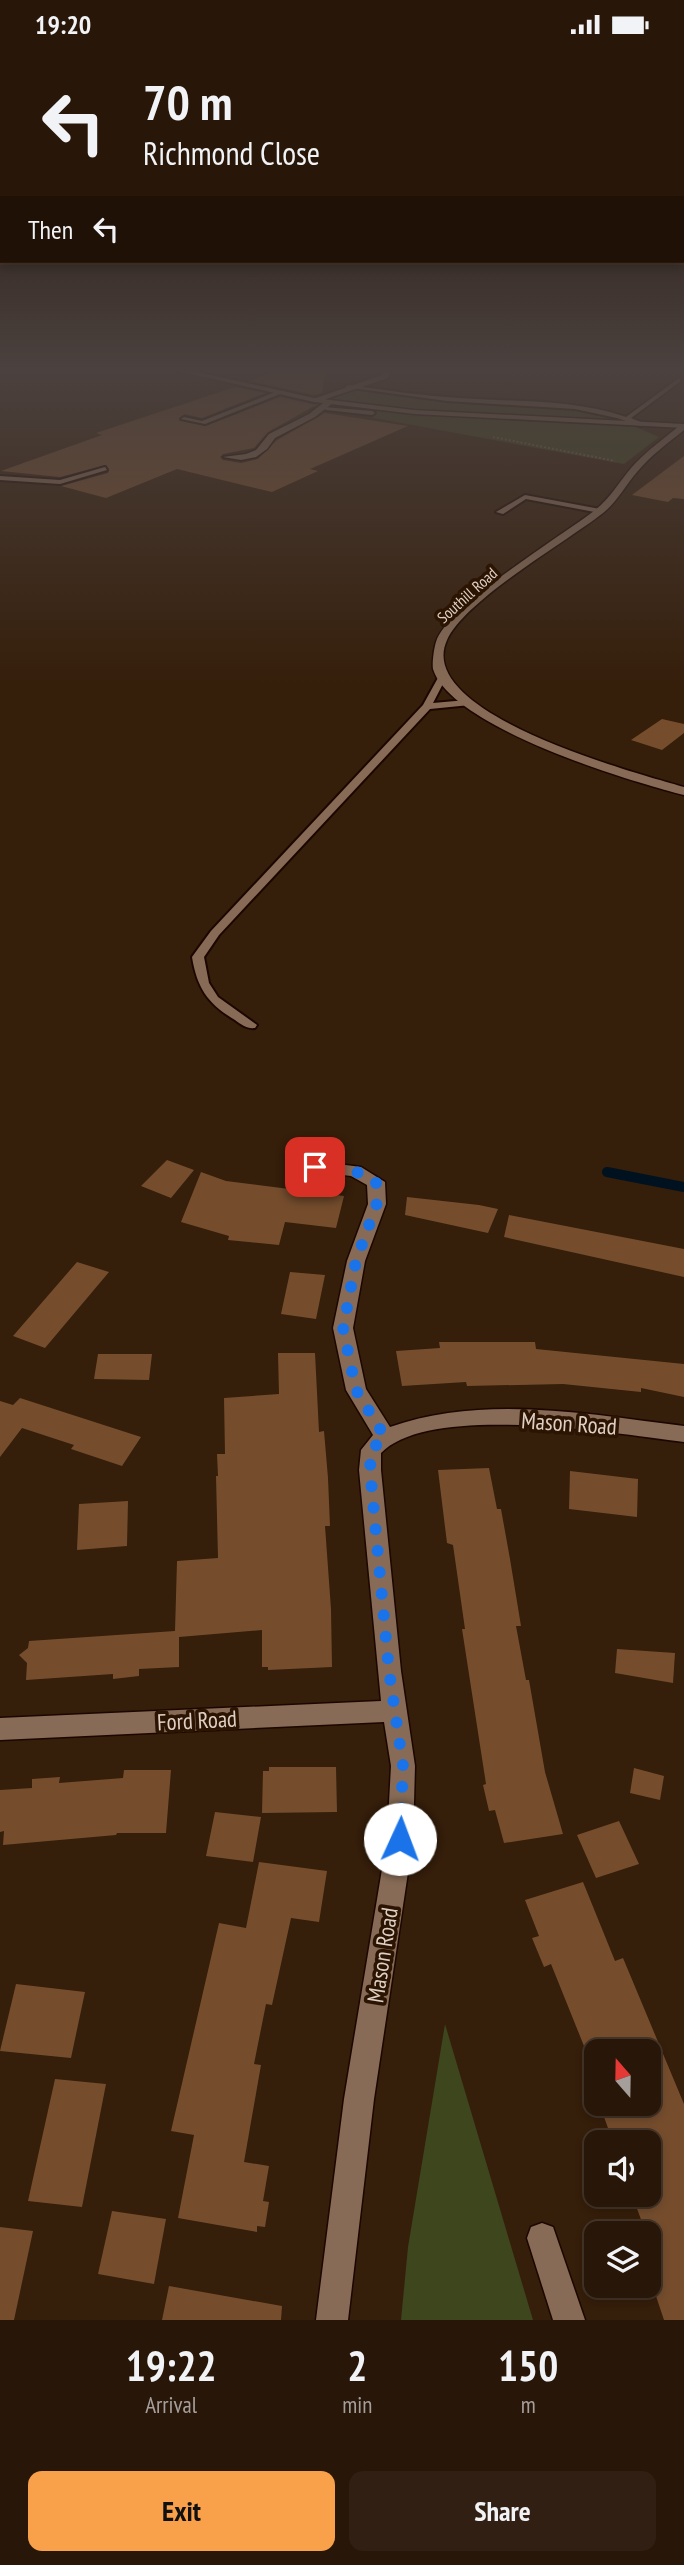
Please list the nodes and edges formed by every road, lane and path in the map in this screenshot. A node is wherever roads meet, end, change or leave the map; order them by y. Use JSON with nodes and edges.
{"nodes":[{"id":1,"x":77,"y":477,"type":"edge"},
{"id":2,"x":630,"y":477,"type":"edge"},
{"id":3,"x":0,"y":478,"type":"edge"},
{"id":4,"x":600,"y":511,"type":"junction"},
{"id":5,"x":500,"y":512,"type":"dead end"},
{"id":6,"x":443,"y":676,"type":"junction"},
{"id":7,"x":467,"y":703,"type":"junction"},
{"id":8,"x":427,"y":706,"type":"junction"},
{"id":9,"x":684,"y":791,"type":"edge"},
{"id":10,"x":251,"y":1025,"type":"dead end"},
{"id":11,"x":315,"y":1167,"type":"dead end"},
{"id":12,"x":684,"y":1434,"type":"edge"},
{"id":13,"x":385,"y":1437,"type":"junction"},
{"id":14,"x":395,"y":1711,"type":"junction"},
{"id":15,"x":0,"y":1729,"type":"edge"},
{"id":16,"x":542,"y":2238,"type":"dead end"},
{"id":17,"x":331,"y":2320,"type":"edge"},
{"id":18,"x":569,"y":2320,"type":"edge"}],
"edges":[{"from":1,"to":3,"type":"lane"},
{"from":2,"to":4,"type":"street","name":"Southill Road"},
{"from":4,"to":5,"type":"lane"},
{"from":4,"to":6,"type":"street","name":"Southill Road"},
{"from":6,"to":7,"type":"street"},
{"from":6,"to":8,"type":"lane"},
{"from":7,"to":8,"type":"lane"},
{"from":7,"to":9,"type":"street"},
{"from":8,"to":10,"type":"lane"},
{"from":11,"to":13,"type":"street"},
{"from":12,"to":13,"type":"street","name":"Mason Road"},
{"from":13,"to":14,"type":"street","name":"Mason Road"},
{"from":14,"to":15,"type":"street","name":"Ford Road"},
{"from":14,"to":17,"type":"street","name":"Mason Road"},
{"from":16,"to":18,"type":"street"}]}
